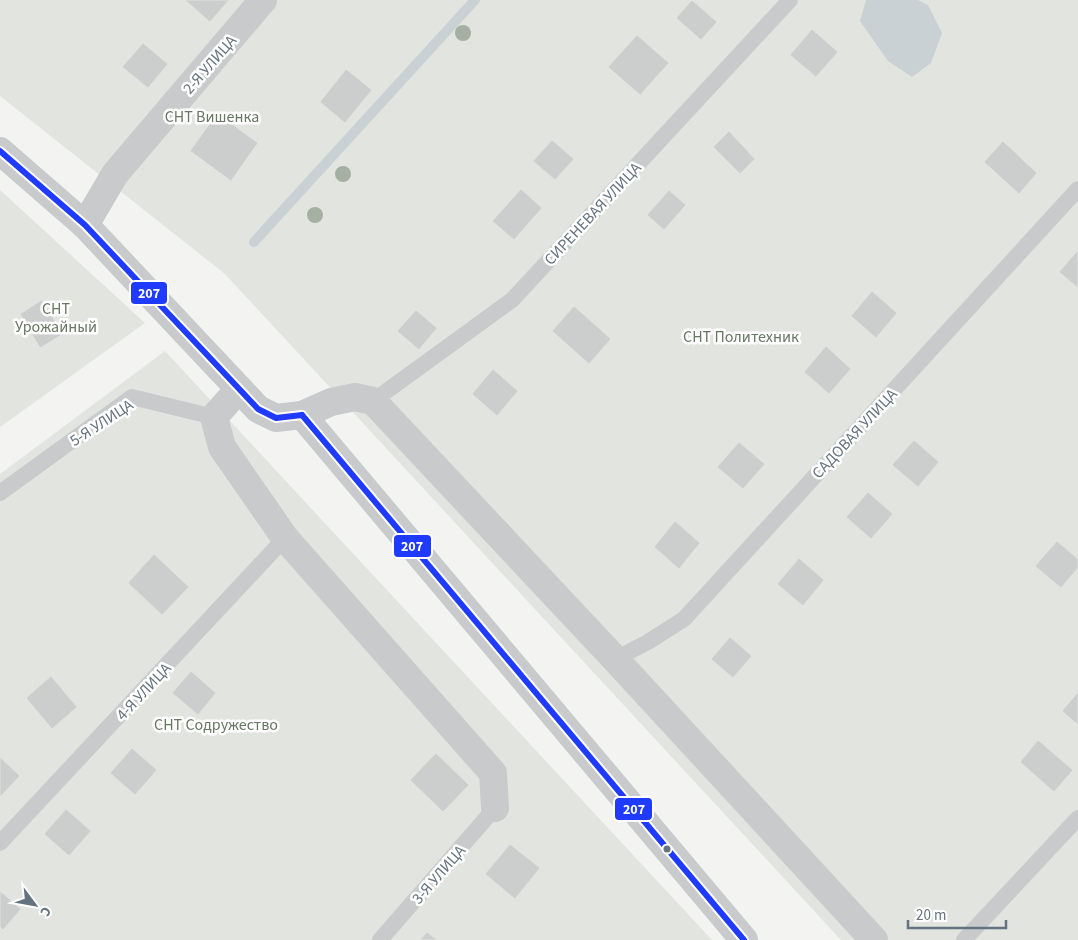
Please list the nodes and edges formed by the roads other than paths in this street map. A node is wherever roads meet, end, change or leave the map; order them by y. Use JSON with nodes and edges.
{"nodes":[{"id":1,"x":263,"y":0,"type":"edge"},
{"id":2,"x":790,"y":0,"type":"edge"},
{"id":3,"x":0,"y":151,"type":"edge"},
{"id":4,"x":1078,"y":189,"type":"edge"},
{"id":5,"x":85,"y":225,"type":"junction"},
{"id":6,"x":239,"y":389,"type":"junction"},
{"id":7,"x":373,"y":401,"type":"junction"},
{"id":8,"x":302,"y":415,"type":"junction"},
{"id":9,"x":214,"y":417,"type":"junction"},
{"id":10,"x":0,"y":492,"type":"edge"},
{"id":11,"x":285,"y":538,"type":"junction"},
{"id":12,"x":615,"y":659,"type":"junction"},
{"id":13,"x":495,"y":808,"type":"joint"},
{"id":14,"x":1078,"y":818,"type":"edge"},
{"id":15,"x":0,"y":844,"type":"edge"},
{"id":16,"x":380,"y":940,"type":"edge"},
{"id":17,"x":744,"y":940,"type":"edge"},
{"id":18,"x":874,"y":940,"type":"edge"},
{"id":19,"x":964,"y":940,"type":"edge"}],
"edges":[{"from":1,"to":5,"type":"street","name":"2-Я УЛИЦА"},
{"from":2,"to":7,"type":"lane","name":"СИРЕНЕВАЯ УЛИЦА"},
{"from":3,"to":5,"type":"street"},
{"from":4,"to":12,"type":"lane","name":"САДОВАЯ УЛИЦА"},
{"from":5,"to":6,"type":"street"},
{"from":6,"to":8,"type":"street"},
{"from":6,"to":9,"type":"street"},
{"from":7,"to":8,"type":"street"},
{"from":7,"to":12,"type":"street"},
{"from":8,"to":17,"type":"street"},
{"from":9,"to":10,"type":"lane","name":"5-Я УЛИЦА"},
{"from":9,"to":11,"type":"street"},
{"from":11,"to":13,"type":"street"},
{"from":11,"to":15,"type":"lane","name":"4-Я УЛИЦА"},
{"from":12,"to":18,"type":"street"},
{"from":13,"to":16,"type":"lane","name":"3-Я УЛИЦА"},
{"from":14,"to":19,"type":"lane"}]}
